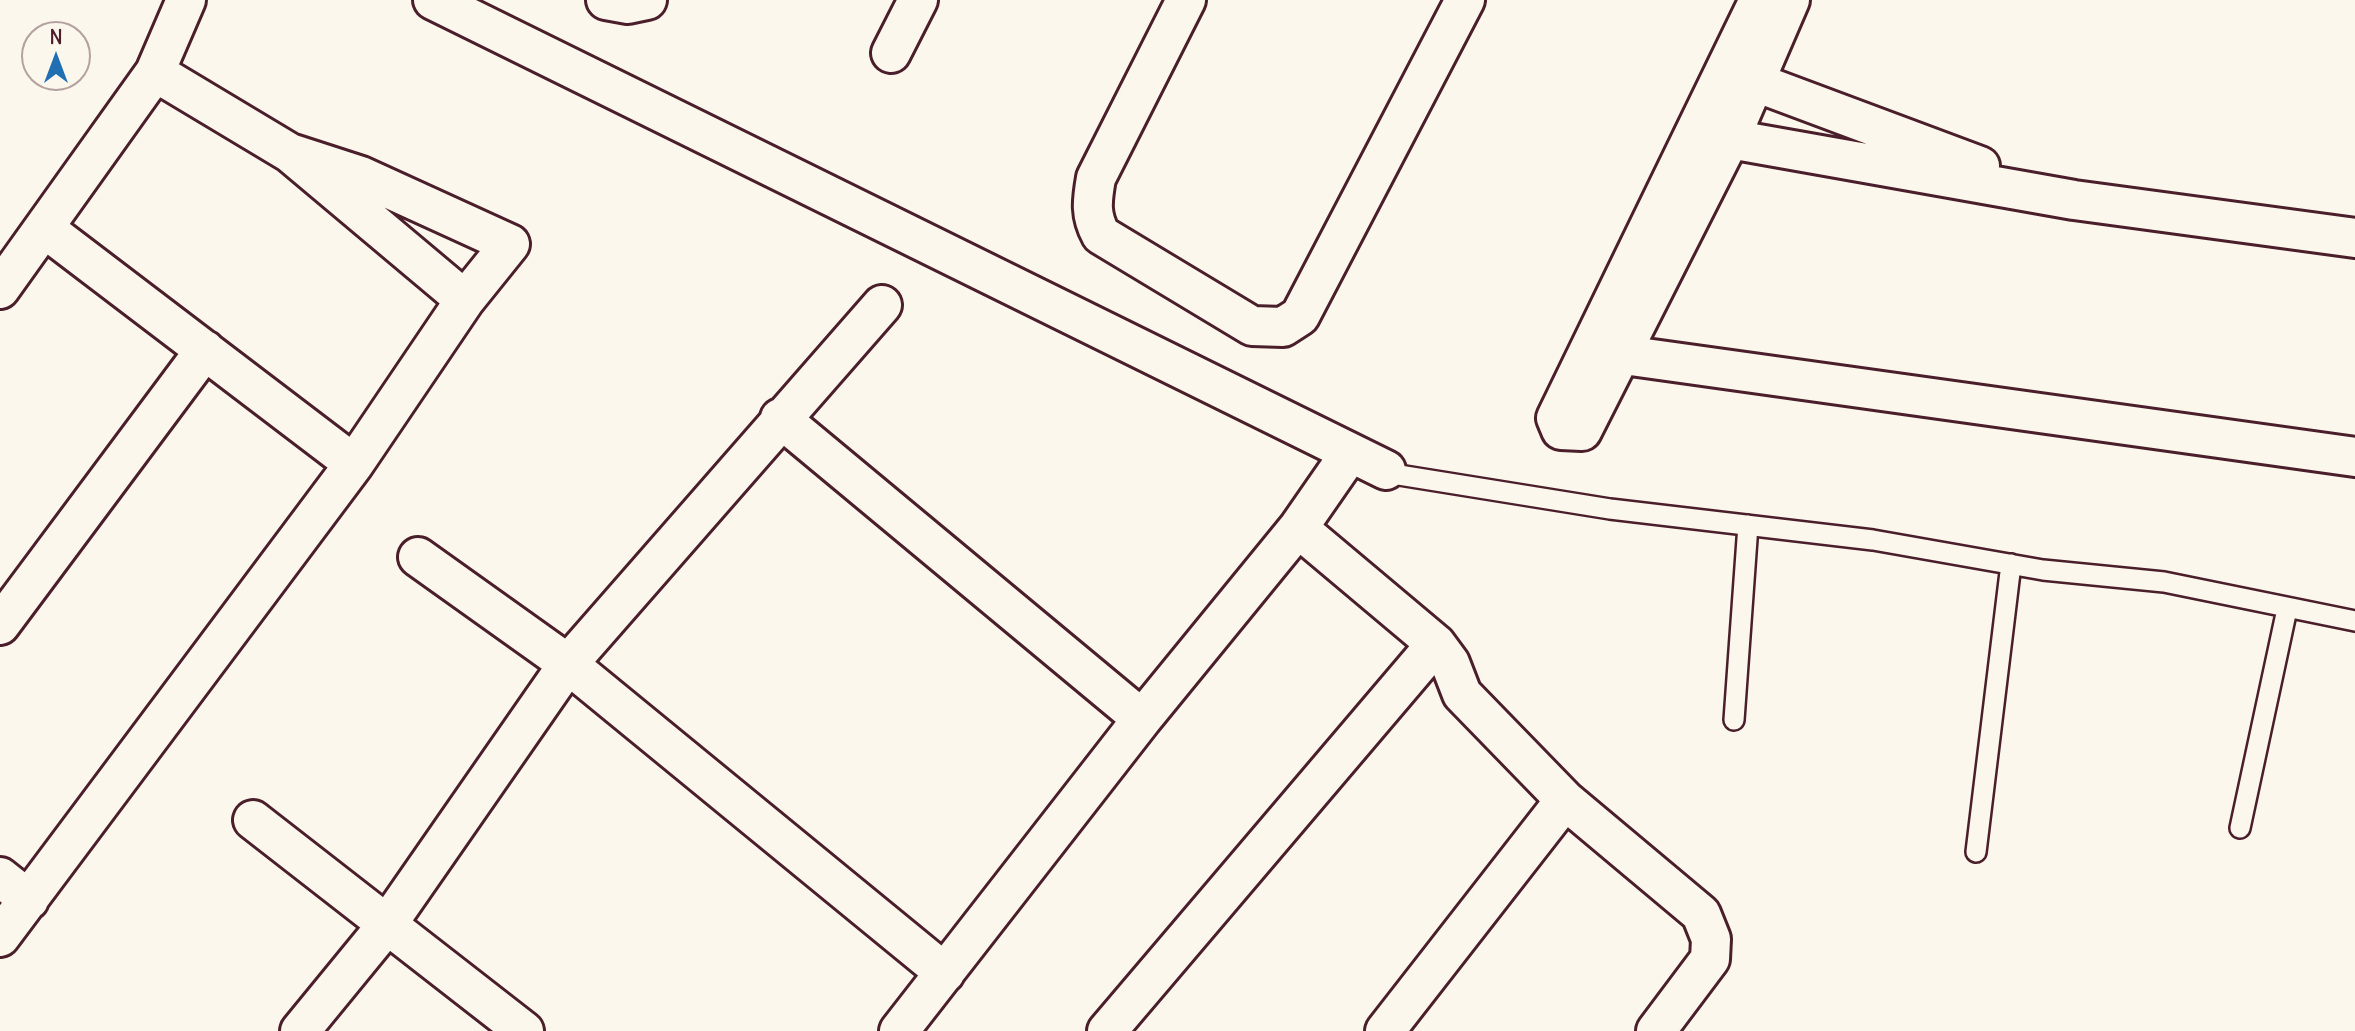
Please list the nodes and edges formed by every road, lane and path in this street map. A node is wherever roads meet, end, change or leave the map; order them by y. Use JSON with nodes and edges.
{"nodes":[{"id":1,"x":186,"y":0,"type":"edge"},
{"id":2,"x":433,"y":0,"type":"edge"},
{"id":3,"x":606,"y":0,"type":"edge"},
{"id":4,"x":647,"y":0,"type":"edge"},
{"id":5,"x":918,"y":0,"type":"edge"},
{"id":6,"x":1186,"y":0,"type":"edge"},
{"id":7,"x":1465,"y":0,"type":"edge"},
{"id":8,"x":1759,"y":0,"type":"edge"},
{"id":9,"x":1790,"y":0,"type":"edge"},
{"id":10,"x":891,"y":54,"type":"dead end"},
{"id":11,"x":155,"y":72,"type":"junction"},
{"id":12,"x":1738,"y":76,"type":"junction"},
{"id":13,"x":1713,"y":134,"type":"junction"},
{"id":14,"x":290,"y":153,"type":"junction"},
{"id":15,"x":2074,"y":200,"type":"junction"},
{"id":16,"x":44,"y":228,"type":"junction"},
{"id":17,"x":2355,"y":238,"type":"edge"},
{"id":18,"x":0,"y":288,"type":"edge"},
{"id":19,"x":465,"y":300,"type":"junction"},
{"id":20,"x":882,"y":305,"type":"dead end"},
{"id":21,"x":205,"y":350,"type":"junction"},
{"id":22,"x":780,"y":418,"type":"junction"},
{"id":23,"x":1350,"y":453,"type":"junction"},
{"id":24,"x":2355,"y":457,"type":"edge"},
{"id":25,"x":354,"y":464,"type":"junction"},
{"id":26,"x":1386,"y":470,"type":"joint"},
{"id":27,"x":1748,"y":525,"type":"junction"},
{"id":28,"x":1298,"y":528,"type":"junction"},
{"id":29,"x":418,"y":557,"type":"dead end"},
{"id":30,"x":2011,"y":564,"type":"junction"},
{"id":31,"x":2287,"y":609,"type":"junction"},
{"id":32,"x":2355,"y":621,"type":"edge"},
{"id":33,"x":0,"y":625,"type":"edge"},
{"id":34,"x":1436,"y":644,"type":"junction"},
{"id":35,"x":568,"y":664,"type":"junction"},
{"id":36,"x":1142,"y":719,"type":"junction"},
{"id":37,"x":1734,"y":720,"type":"dead end"},
{"id":38,"x":1565,"y":800,"type":"junction"},
{"id":39,"x":253,"y":820,"type":"dead end"},
{"id":40,"x":2240,"y":828,"type":"dead end"},
{"id":41,"x":1976,"y":852,"type":"dead end"},
{"id":42,"x":0,"y":877,"type":"edge"},
{"id":43,"x":29,"y":900,"type":"junction"},
{"id":44,"x":386,"y":926,"type":"junction"},
{"id":45,"x":0,"y":937,"type":"edge"},
{"id":46,"x":945,"y":973,"type":"junction"},
{"id":47,"x":299,"y":1031,"type":"edge"},
{"id":48,"x":524,"y":1031,"type":"edge"},
{"id":49,"x":899,"y":1031,"type":"edge"},
{"id":50,"x":1107,"y":1031,"type":"edge"},
{"id":51,"x":1385,"y":1031,"type":"edge"},
{"id":52,"x":1656,"y":1031,"type":"edge"}],
"edges":[{"from":1,"to":11,"type":"street"},
{"from":2,"to":23,"type":"street"},
{"from":3,"to":4,"type":"street"},
{"from":5,"to":10,"type":"street"},
{"from":6,"to":7,"type":"street"},
{"from":8,"to":12,"type":"street"},
{"from":9,"to":12,"type":"street"},
{"from":11,"to":14,"type":"street"},
{"from":11,"to":16,"type":"street"},
{"from":12,"to":13,"type":"street"},
{"from":12,"to":15,"type":"street"},
{"from":13,"to":15,"type":"street"},
{"from":13,"to":24,"type":"street"},
{"from":14,"to":19,"type":"street"},
{"from":14,"to":19,"type":"street"},
{"from":15,"to":17,"type":"street"},
{"from":16,"to":18,"type":"street"},
{"from":16,"to":21,"type":"street"},
{"from":19,"to":25,"type":"street"},
{"from":20,"to":22,"type":"street"},
{"from":21,"to":25,"type":"street"},
{"from":21,"to":33,"type":"street"},
{"from":22,"to":35,"type":"street"},
{"from":22,"to":36,"type":"street"},
{"from":23,"to":26,"type":"street"},
{"from":23,"to":28,"type":"street"},
{"from":25,"to":43,"type":"street"},
{"from":26,"to":27,"type":"lane"},
{"from":27,"to":30,"type":"lane"},
{"from":27,"to":37,"type":"lane"},
{"from":28,"to":34,"type":"street"},
{"from":28,"to":36,"type":"street"},
{"from":29,"to":35,"type":"street"},
{"from":30,"to":31,"type":"lane"},
{"from":30,"to":41,"type":"lane"},
{"from":31,"to":32,"type":"lane"},
{"from":31,"to":40,"type":"lane"},
{"from":34,"to":38,"type":"street"},
{"from":34,"to":50,"type":"street"},
{"from":35,"to":44,"type":"street"},
{"from":35,"to":46,"type":"street"},
{"from":36,"to":46,"type":"street"},
{"from":38,"to":51,"type":"street"},
{"from":38,"to":52,"type":"street"},
{"from":39,"to":44,"type":"street"},
{"from":42,"to":43,"type":"street"},
{"from":43,"to":45,"type":"street"},
{"from":44,"to":47,"type":"street"},
{"from":44,"to":48,"type":"street"},
{"from":46,"to":49,"type":"street"}]}
